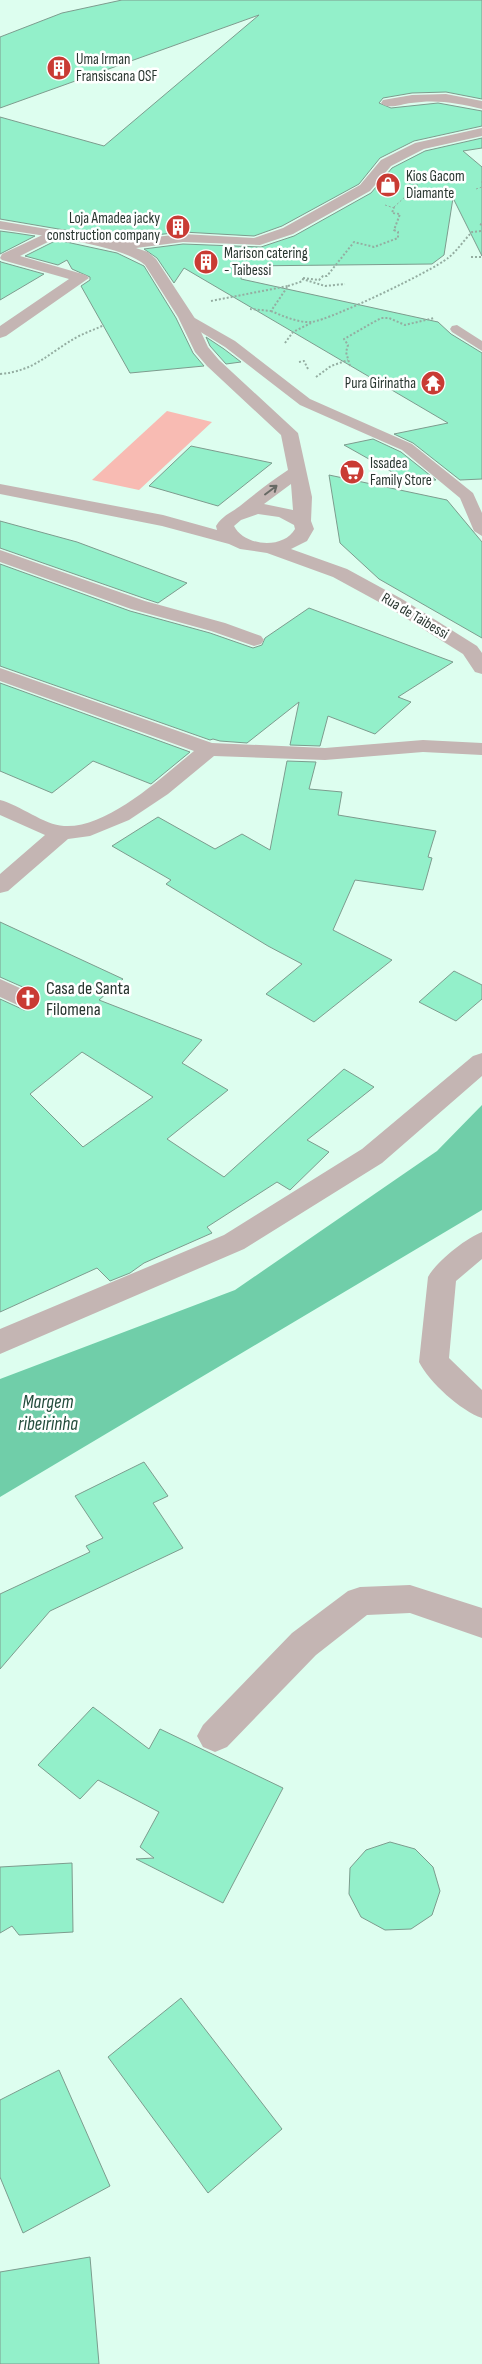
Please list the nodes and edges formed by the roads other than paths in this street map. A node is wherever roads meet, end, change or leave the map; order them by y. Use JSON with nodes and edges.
{"nodes":[{"id":1,"x":387,"y":103,"type":"dead end"},
{"id":2,"x":482,"y":105,"type":"edge"},
{"id":3,"x":481,"y":132,"type":"edge"},
{"id":4,"x":0,"y":225,"type":"edge"},
{"id":5,"x":51,"y":235,"type":"junction"},
{"id":6,"x":115,"y":245,"type":"junction"},
{"id":7,"x":182,"y":311,"type":"junction"},
{"id":8,"x":457,"y":328,"type":"dead end"},
{"id":9,"x":0,"y":333,"type":"edge"},
{"id":10,"x":482,"y":347,"type":"edge"},
{"id":11,"x":298,"y":471,"type":"junction"},
{"id":12,"x":0,"y":489,"type":"edge"},
{"id":13,"x":240,"y":513,"type":"junction"},
{"id":14,"x":163,"y":522,"type":"junction"},
{"id":15,"x":301,"y":529,"type":"junction"},
{"id":16,"x":482,"y":531,"type":"edge"},
{"id":17,"x":232,"y":539,"type":"junction"},
{"id":18,"x":267,"y":547,"type":"junction"},
{"id":19,"x":0,"y":556,"type":"edge"},
{"id":20,"x":340,"y":573,"type":"junction"},
{"id":21,"x":254,"y":640,"type":"dead end"},
{"id":22,"x":482,"y":668,"type":"edge"},
{"id":23,"x":0,"y":674,"type":"edge"},
{"id":24,"x":210,"y":749,"type":"junction"},
{"id":25,"x":482,"y":749,"type":"edge"},
{"id":26,"x":0,"y":807,"type":"edge"},
{"id":27,"x":62,"y":833,"type":"junction"},
{"id":28,"x":0,"y":886,"type":"edge"},
{"id":29,"x":0,"y":987,"type":"edge"},
{"id":30,"x":24,"y":1000,"type":"dead end"},
{"id":31,"x":482,"y":1062,"type":"edge"},
{"id":32,"x":482,"y":1243,"type":"edge"},
{"id":33,"x":0,"y":1342,"type":"edge"},
{"id":34,"x":482,"y":1406,"type":"edge"},
{"id":35,"x":482,"y":1623,"type":"edge"},
{"id":36,"x":215,"y":1736,"type":"dead end"}],
"edges":[{"from":1,"to":2,"type":"street"},
{"from":3,"to":6,"type":"street"},
{"from":4,"to":5,"type":"street"},
{"from":5,"to":6,"type":"street"},
{"from":5,"to":9,"type":"street"},
{"from":6,"to":7,"type":"street"},
{"from":7,"to":11,"type":"street"},
{"from":7,"to":16,"type":"lane"},
{"from":8,"to":10,"type":"lane"},
{"from":13,"to":11,"type":"street","one_way":true},
{"from":11,"to":15,"type":"street"},
{"from":12,"to":14,"type":"street"},
{"from":13,"to":14,"type":"street"},
{"from":13,"to":15,"type":"street","name":"Rua de Taibessi"},
{"from":13,"to":17,"type":"street"},
{"from":14,"to":17,"type":"street"},
{"from":15,"to":18,"type":"street"},
{"from":15,"to":20,"type":"street","name":"Rua de Taibessi"},
{"from":17,"to":18,"type":"street"},
{"from":18,"to":20,"type":"street","name":"Rua de Taibessi"},
{"from":19,"to":21,"type":"street"},
{"from":20,"to":22,"type":"street","name":"Rua de Taibessi"},
{"from":23,"to":24,"type":"street"},
{"from":24,"to":25,"type":"street"},
{"from":24,"to":27,"type":"street"},
{"from":26,"to":27,"type":"street"},
{"from":27,"to":28,"type":"street"},
{"from":29,"to":30,"type":"street"},
{"from":31,"to":33,"type":"street"},
{"from":32,"to":34,"type":"street"},
{"from":35,"to":36,"type":"street"}]}
